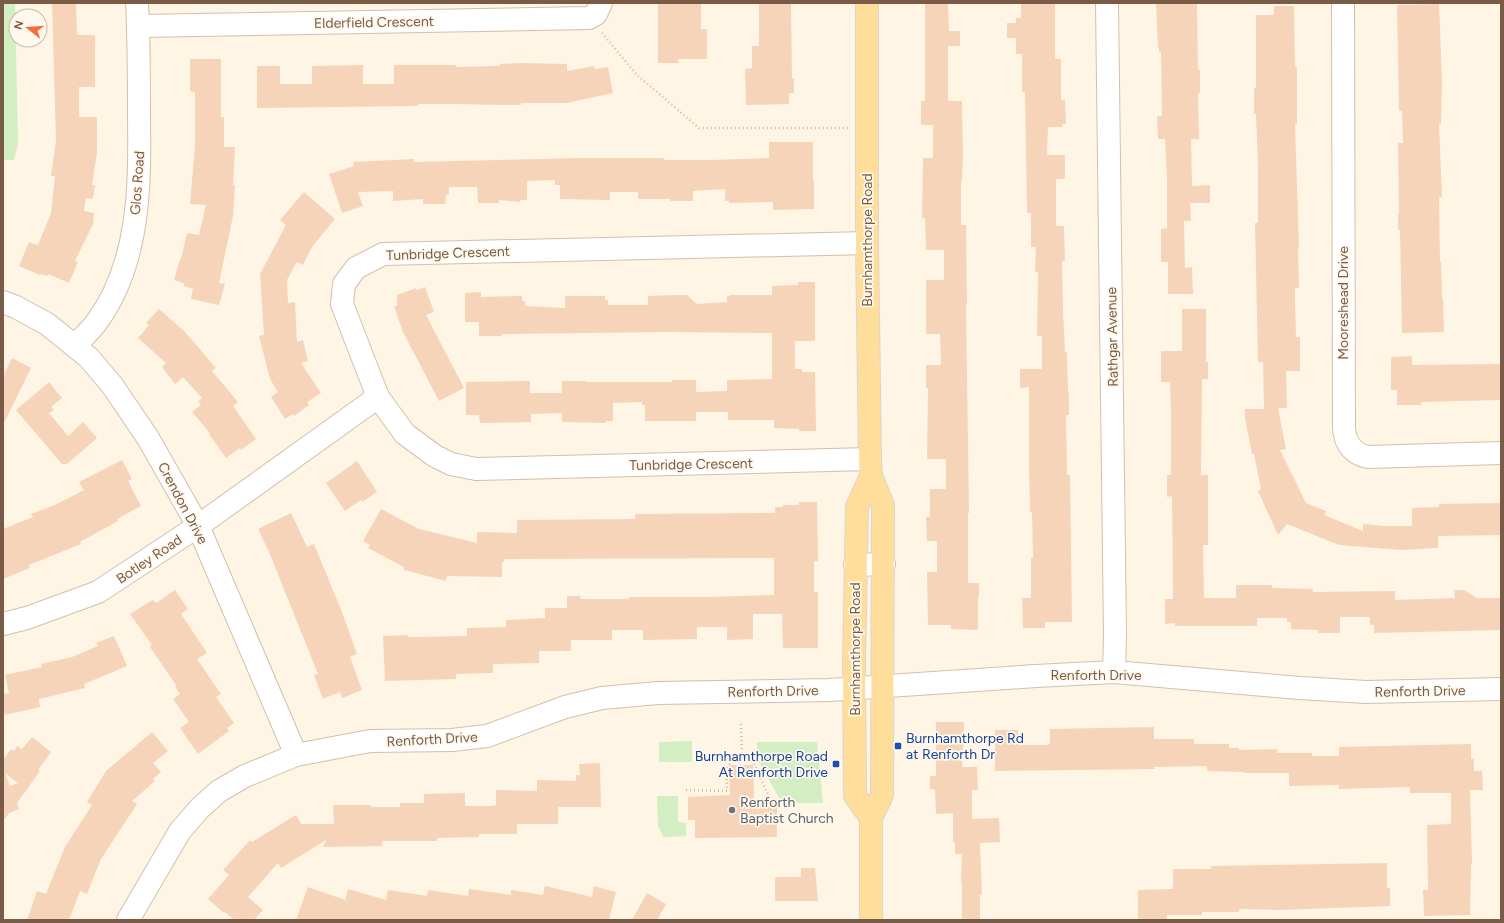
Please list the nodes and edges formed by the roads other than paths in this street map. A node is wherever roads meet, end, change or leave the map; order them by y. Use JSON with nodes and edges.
{"nodes":[{"id":1,"x":138,"y":3,"type":"edge"},
{"id":2,"x":867,"y":3,"type":"edge"},
{"id":3,"x":1107,"y":3,"type":"edge"},
{"id":4,"x":1343,"y":3,"type":"edge"},
{"id":5,"x":595,"y":10,"type":"edge"},
{"id":6,"x":138,"y":26,"type":"junction"},
{"id":7,"x":867,"y":243,"type":"junction"},
{"id":8,"x":3,"y":302,"type":"edge"},
{"id":9,"x":75,"y":346,"type":"junction"},
{"id":10,"x":378,"y":397,"type":"junction"},
{"id":11,"x":1501,"y":453,"type":"edge"},
{"id":12,"x":870,"y":468,"type":"junction"},
{"id":13,"x":198,"y":526,"type":"junction"},
{"id":14,"x":884,"y":564,"type":"junction"},
{"id":15,"x":855,"y":565,"type":"junction"},
{"id":16,"x":3,"y":624,"type":"edge"},
{"id":17,"x":1114,"y":672,"type":"junction"},
{"id":18,"x":883,"y":686,"type":"junction"},
{"id":19,"x":854,"y":688,"type":"junction"},
{"id":20,"x":1501,"y":689,"type":"edge"},
{"id":21,"x":296,"y":755,"type":"junction"},
{"id":22,"x":871,"y":818,"type":"junction"},
{"id":23,"x":136,"y":917,"type":"edge"},
{"id":24,"x":871,"y":920,"type":"edge"}],
"edges":[{"from":1,"to":6,"type":"street","name":"Glos Road"},
{"from":2,"to":7,"type":"main road","name":"Burnhamthorpe Road"},
{"from":3,"to":17,"type":"street","name":"Rathgar Avenue"},
{"from":4,"to":11,"type":"street","name":"Mooreshead Drive"},
{"from":5,"to":6,"type":"street","name":"Elderfield Crescent"},
{"from":6,"to":9,"type":"street","name":"Glos Road"},
{"from":7,"to":10,"type":"street","name":"Tunbridge Crescent"},
{"from":7,"to":12,"type":"main road","name":"Burnhamthorpe Road"},
{"from":8,"to":9,"type":"street","name":"Crendon Drive"},
{"from":9,"to":13,"type":"street","name":"Crendon Drive"},
{"from":10,"to":12,"type":"street","name":"Tunbridge Crescent"},
{"from":10,"to":13,"type":"street","name":"Botley Road"},
{"from":12,"to":14,"type":"main road","name":"Burnhamthorpe Road"},
{"from":12,"to":15,"type":"main road","name":"Burnhamthorpe Road"},
{"from":13,"to":16,"type":"street","name":"Botley Road"},
{"from":13,"to":21,"type":"street","name":"Crendon Drive"},
{"from":14,"to":15,"type":"street"},
{"from":14,"to":18,"type":"main road","name":"Burnhamthorpe Road"},
{"from":15,"to":19,"type":"main road","name":"Burnhamthorpe Road"},
{"from":17,"to":18,"type":"street","name":"Renforth Drive"},
{"from":17,"to":20,"type":"street","name":"Renforth Drive"},
{"from":18,"to":19,"type":"street","name":"Renforth Drive"},
{"from":18,"to":22,"type":"main road","name":"Burnhamthorpe Road"},
{"from":19,"to":21,"type":"street","name":"Renforth Drive"},
{"from":19,"to":22,"type":"main road","name":"Burnhamthorpe Road"},
{"from":21,"to":23,"type":"street","name":"Renforth Drive"},
{"from":22,"to":24,"type":"main road","name":"Burnhamthorpe Road"}]}
